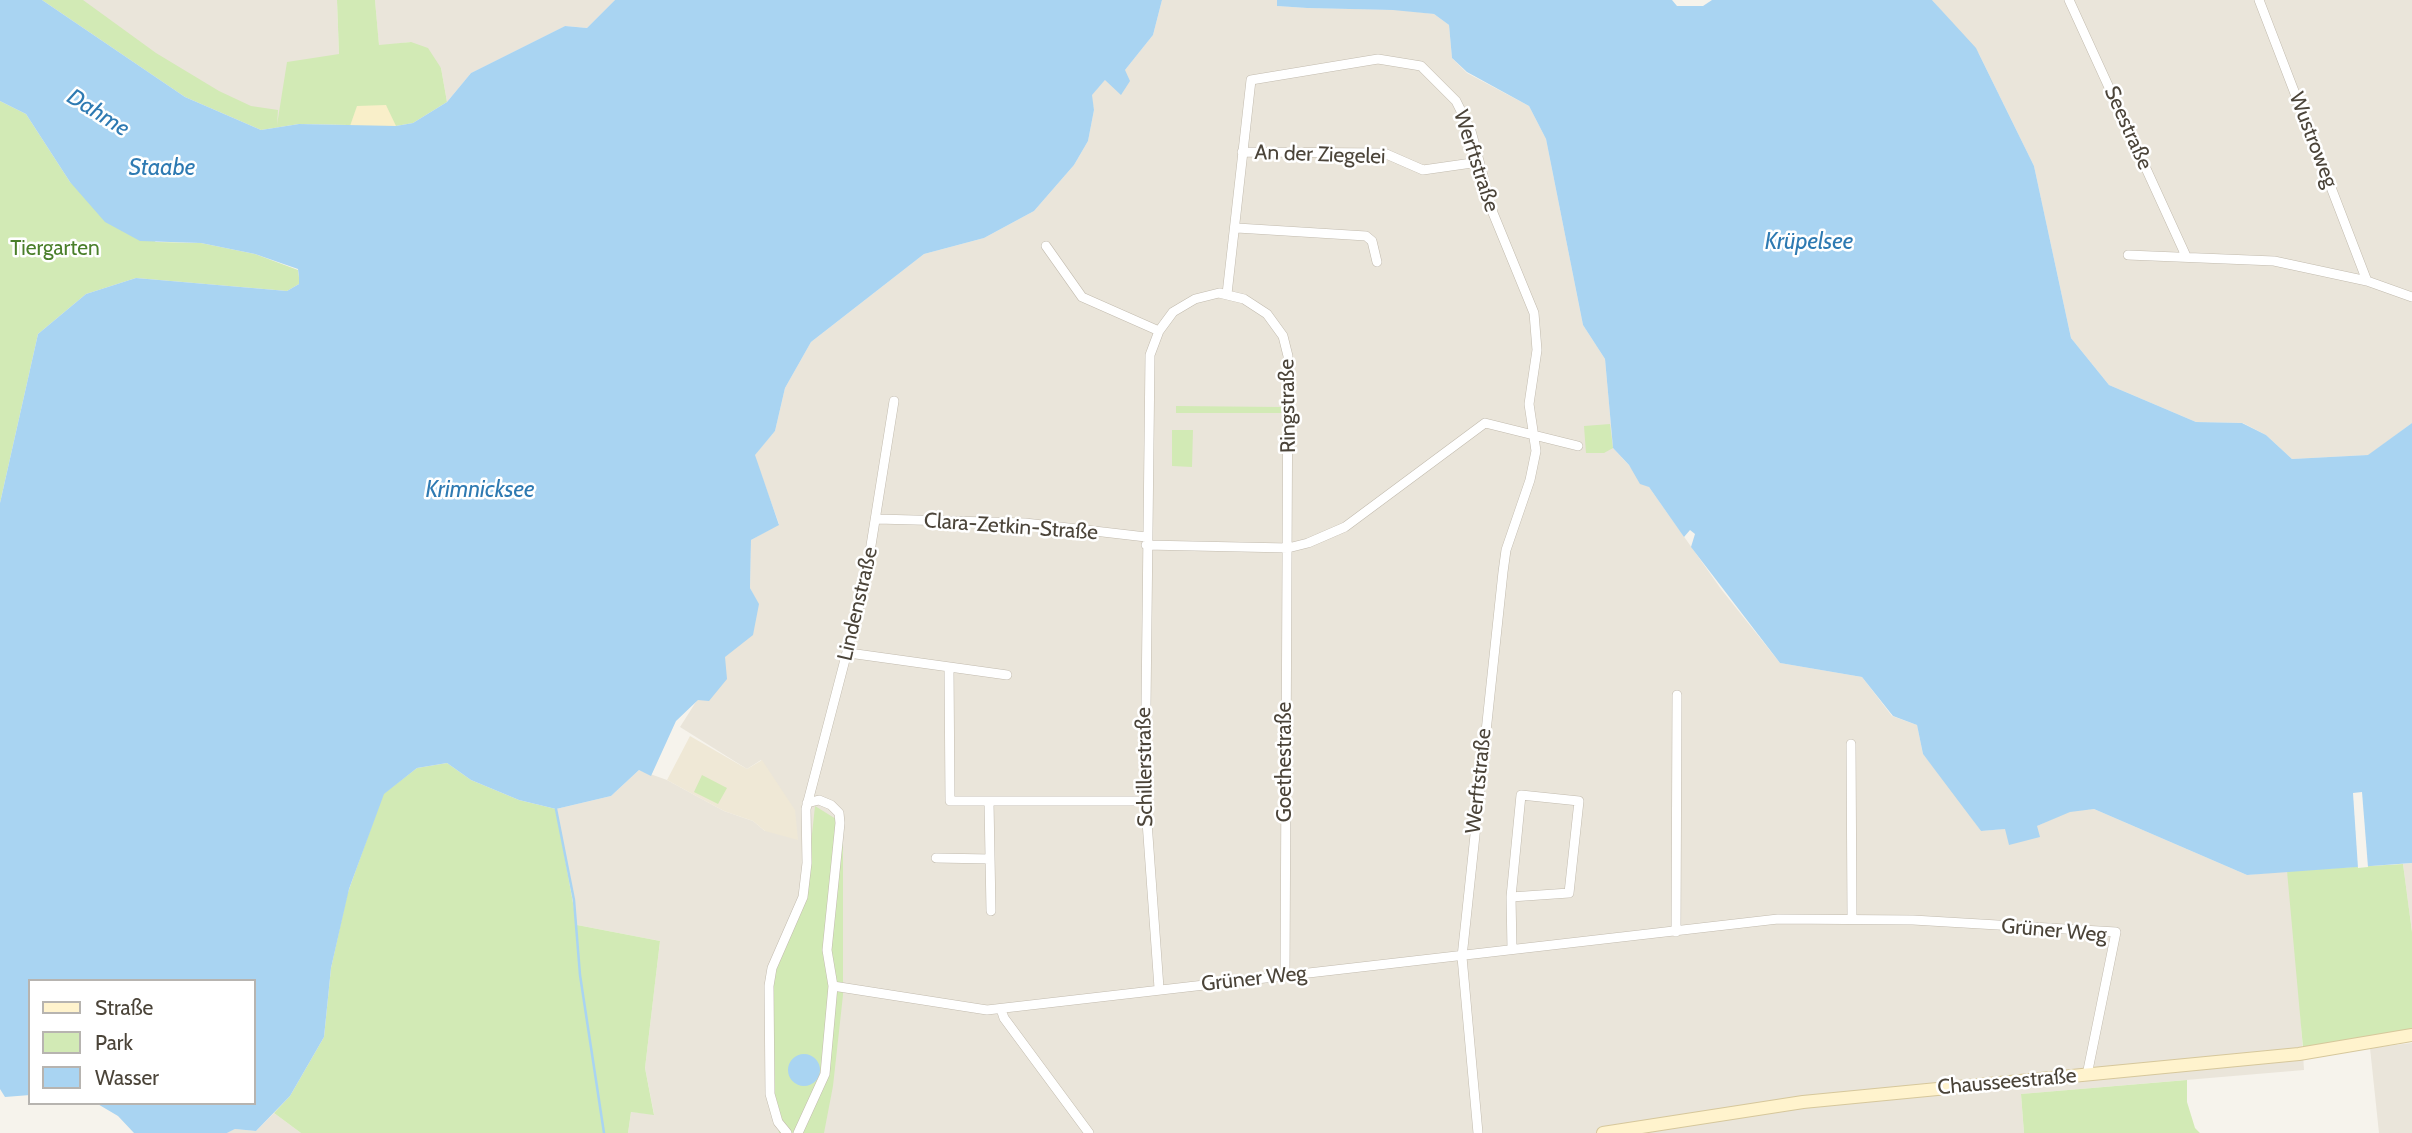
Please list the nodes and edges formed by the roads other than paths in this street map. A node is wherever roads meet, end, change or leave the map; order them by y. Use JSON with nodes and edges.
{"nodes":[{"id":1,"x":2069,"y":0,"type":"edge"},
{"id":2,"x":2259,"y":0,"type":"edge"},
{"id":3,"x":1242,"y":152,"type":"junction"},
{"id":4,"x":1479,"y":162,"type":"junction"},
{"id":5,"x":1237,"y":228,"type":"junction"},
{"id":6,"x":1046,"y":246,"type":"dead end"},
{"id":7,"x":2129,"y":255,"type":"dead end"},
{"id":8,"x":2186,"y":256,"type":"junction"},
{"id":9,"x":1377,"y":262,"type":"dead end"},
{"id":10,"x":2367,"y":281,"type":"junction"},
{"id":11,"x":1227,"y":294,"type":"junction"},
{"id":12,"x":2412,"y":297,"type":"edge"},
{"id":13,"x":1158,"y":331,"type":"junction"},
{"id":14,"x":894,"y":401,"type":"dead end"},
{"id":15,"x":1534,"y":435,"type":"junction"},
{"id":16,"x":1578,"y":446,"type":"dead end"},
{"id":17,"x":877,"y":519,"type":"junction"},
{"id":18,"x":1146,"y":541,"type":"junction"},
{"id":19,"x":1288,"y":548,"type":"junction"},
{"id":20,"x":849,"y":653,"type":"junction"},
{"id":21,"x":949,"y":668,"type":"junction"},
{"id":22,"x":1007,"y":675,"type":"dead end"},
{"id":23,"x":1677,"y":695,"type":"dead end"},
{"id":24,"x":1851,"y":744,"type":"dead end"},
{"id":25,"x":1145,"y":800,"type":"junction"},
{"id":26,"x":989,"y":802,"type":"junction"},
{"id":27,"x":807,"y":803,"type":"junction"},
{"id":28,"x":936,"y":858,"type":"dead end"},
{"id":29,"x":990,"y":859,"type":"junction"},
{"id":30,"x":1511,"y":897,"type":"junction"},
{"id":31,"x":991,"y":911,"type":"dead end"},
{"id":32,"x":1852,"y":918,"type":"junction"},
{"id":33,"x":1676,"y":932,"type":"junction"},
{"id":34,"x":1512,"y":949,"type":"junction"},
{"id":35,"x":1462,"y":957,"type":"junction"},
{"id":36,"x":1285,"y":975,"type":"junction"},
{"id":37,"x":833,"y":986,"type":"junction"},
{"id":38,"x":1159,"y":988,"type":"junction"},
{"id":39,"x":1002,"y":1009,"type":"junction"},
{"id":40,"x":2412,"y":1035,"type":"edge"},
{"id":41,"x":2087,"y":1075,"type":"junction"},
{"id":42,"x":787,"y":1133,"type":"edge"},
{"id":43,"x":798,"y":1133,"type":"edge"},
{"id":44,"x":1089,"y":1133,"type":"edge"},
{"id":45,"x":1478,"y":1133,"type":"edge"},
{"id":46,"x":1603,"y":1133,"type":"edge"}],
"edges":[{"from":1,"to":8,"type":"street","name":"Seestraße"},
{"from":2,"to":10,"type":"street","name":"Wustroweg"},
{"from":3,"to":4,"type":"street","name":"An der Ziegelei"},
{"from":3,"to":4,"type":"street","name":"Werftstraße"},
{"from":3,"to":5,"type":"street"},
{"from":4,"to":15,"type":"street","name":"Werftstraße"},
{"from":5,"to":9,"type":"street"},
{"from":5,"to":11,"type":"street"},
{"from":6,"to":13,"type":"street"},
{"from":7,"to":8,"type":"street"},
{"from":8,"to":10,"type":"street"},
{"from":10,"to":12,"type":"street"},
{"from":11,"to":13,"type":"street"},
{"from":11,"to":19,"type":"street","name":"Ringstraße"},
{"from":13,"to":18,"type":"street"},
{"from":14,"to":17,"type":"street","name":"Lindenstraße"},
{"from":15,"to":16,"type":"street"},
{"from":15,"to":19,"type":"street"},
{"from":15,"to":35,"type":"street","name":"Werftstraße"},
{"from":17,"to":18,"type":"street","name":"Clara-Zetkin-Straße"},
{"from":17,"to":20,"type":"street","name":"Lindenstraße"},
{"from":18,"to":19,"type":"street","name":"Clara-Zetkin-Straße"},
{"from":18,"to":25,"type":"street","name":"Schillerstraße"},
{"from":19,"to":36,"type":"street","name":"Goethestraße"},
{"from":20,"to":21,"type":"street"},
{"from":20,"to":27,"type":"street","name":"Lindenstraße"},
{"from":21,"to":22,"type":"street"},
{"from":21,"to":26,"type":"street"},
{"from":23,"to":33,"type":"street"},
{"from":24,"to":32,"type":"street"},
{"from":25,"to":26,"type":"street"},
{"from":25,"to":38,"type":"street","name":"Schillerstraße"},
{"from":26,"to":29,"type":"street"},
{"from":27,"to":37,"type":"street"},
{"from":27,"to":42,"type":"street","name":"Lindenstraße"},
{"from":28,"to":29,"type":"street"},
{"from":29,"to":31,"type":"street"},
{"from":30,"to":30,"type":"street"},
{"from":30,"to":34,"type":"street"},
{"from":32,"to":33,"type":"street","name":"Grüner Weg"},
{"from":32,"to":41,"type":"street","name":"Grüner Weg"},
{"from":33,"to":34,"type":"street","name":"Grüner Weg"},
{"from":34,"to":35,"type":"street","name":"Grüner Weg"},
{"from":35,"to":36,"type":"street","name":"Grüner Weg"},
{"from":35,"to":45,"type":"street","name":"Werftstraße"},
{"from":36,"to":38,"type":"street","name":"Grüner Weg"},
{"from":37,"to":39,"type":"street","name":"Grüner Weg"},
{"from":37,"to":43,"type":"street"},
{"from":38,"to":39,"type":"street","name":"Grüner Weg"},
{"from":39,"to":44,"type":"street"},
{"from":40,"to":41,"type":"main road","name":"Chausseestraße"},
{"from":41,"to":46,"type":"main road","name":"Chausseestraße"}]}
